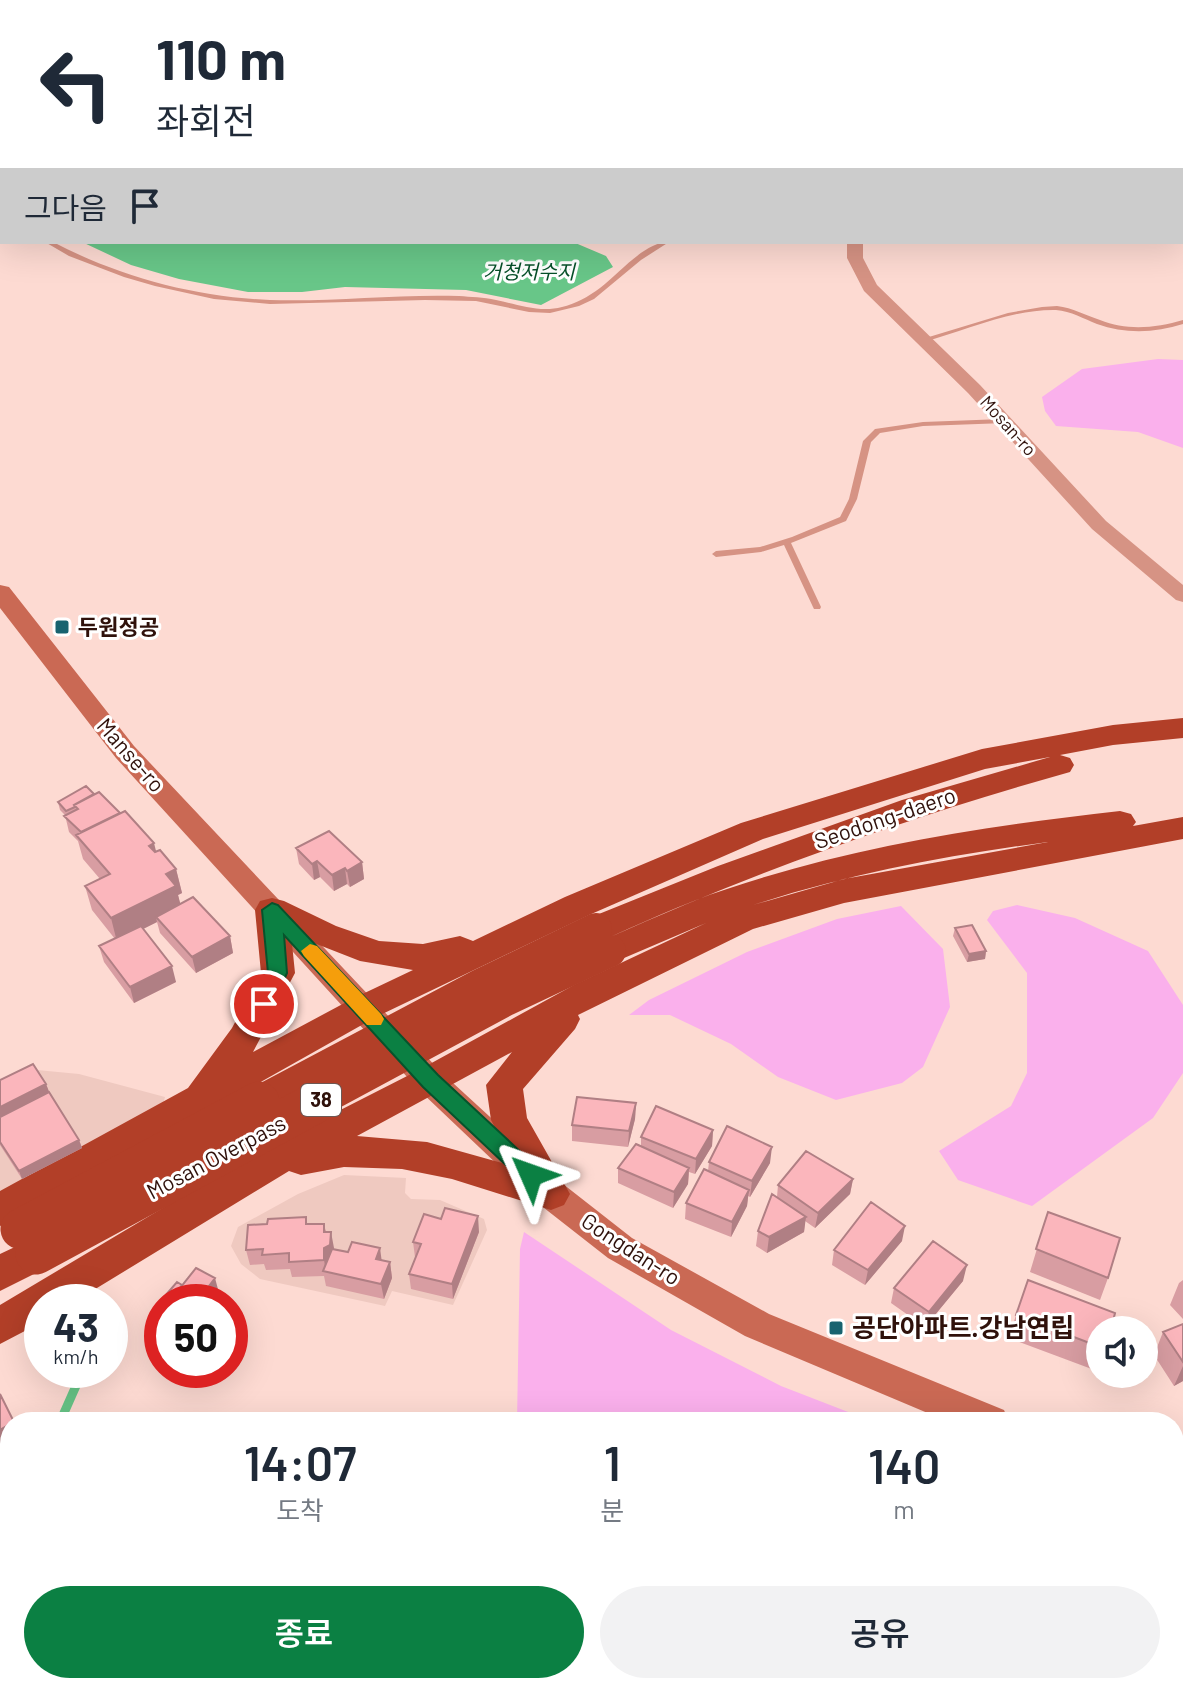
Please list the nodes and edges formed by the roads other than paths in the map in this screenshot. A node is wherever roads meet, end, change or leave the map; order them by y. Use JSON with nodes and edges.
{"nodes":[{"id":1,"x":52,"y":244,"type":"edge"},
{"id":2,"x":662,"y":244,"type":"edge"},
{"id":3,"x":855,"y":244,"type":"edge"},
{"id":4,"x":1183,"y":322,"type":"edge"},
{"id":5,"x":923,"y":340,"type":"junction"},
{"id":6,"x":1003,"y":421,"type":"junction"},
{"id":7,"x":787,"y":542,"type":"junction"},
{"id":8,"x":716,"y":554,"type":"dead end"},
{"id":9,"x":0,"y":592,"type":"edge"},
{"id":10,"x":1183,"y":596,"type":"edge"},
{"id":11,"x":817,"y":607,"type":"dead end"},
{"id":12,"x":1183,"y":728,"type":"edge"},
{"id":13,"x":1183,"y":738,"type":"edge"},
{"id":14,"x":1183,"y":816,"type":"edge"},
{"id":15,"x":1183,"y":828,"type":"edge"},
{"id":16,"x":272,"y":910,"type":"junction"},
{"id":17,"x":603,"y":940,"type":"junction"},
{"id":18,"x":498,"y":943,"type":"junction"},
{"id":19,"x":586,"y":994,"type":"junction"},
{"id":20,"x":364,"y":1008,"type":"junction"},
{"id":21,"x":430,"y":1081,"type":"junction"},
{"id":22,"x":196,"y":1103,"type":"junction"},
{"id":23,"x":263,"y":1167,"type":"junction"},
{"id":24,"x":551,"y":1194,"type":"junction"},
{"id":25,"x":14,"y":1233,"type":"edge"},
{"id":26,"x":0,"y":1274,"type":"edge"},
{"id":27,"x":0,"y":1326,"type":"edge"},
{"id":28,"x":967,"y":1412,"type":"edge"}],
"edges":[{"from":1,"to":2,"type":"lane"},
{"from":3,"to":5,"type":"street","name":"Mosan-ro"},
{"from":4,"to":5,"type":"lane"},
{"from":5,"to":6,"type":"street","name":"Mosan-ro"},
{"from":6,"to":7,"type":"lane"},
{"from":6,"to":10,"type":"street","name":"Mosan-ro"},
{"from":7,"to":8,"type":"lane"},
{"from":7,"to":11,"type":"lane"},
{"from":9,"to":16,"type":"main road","name":"Manse-ro"},
{"from":12,"to":18,"type":"highway"},
{"from":13,"to":17,"type":"highway","name":"Seodong-daero","number":"38"},
{"from":14,"to":17,"type":"highway","name":"Seodong-daero","number":"38"},
{"from":15,"to":19,"type":"highway"},
{"from":16,"to":18,"type":"highway"},
{"from":16,"to":20,"type":"main road","name":"Gongdan-ro"},
{"from":16,"to":22,"type":"highway"},
{"from":17,"to":25,"type":"highway","name":"Mosan Overpass","number":"38","bridge":true},
{"from":18,"to":20,"type":"highway"},
{"from":19,"to":21,"type":"highway"},
{"from":19,"to":24,"type":"highway"},
{"from":20,"to":21,"type":"main road","name":"Gongdan-ro"},
{"from":20,"to":22,"type":"highway"},
{"from":21,"to":23,"type":"highway"},
{"from":21,"to":24,"type":"main road","name":"Gongdan-ro"},
{"from":22,"to":25,"type":"highway"},
{"from":23,"to":24,"type":"highway"},
{"from":23,"to":27,"type":"highway"},
{"from":24,"to":28,"type":"main road","name":"Gongdan-ro"},
{"from":25,"to":26,"type":"highway","number":"38"}]}
